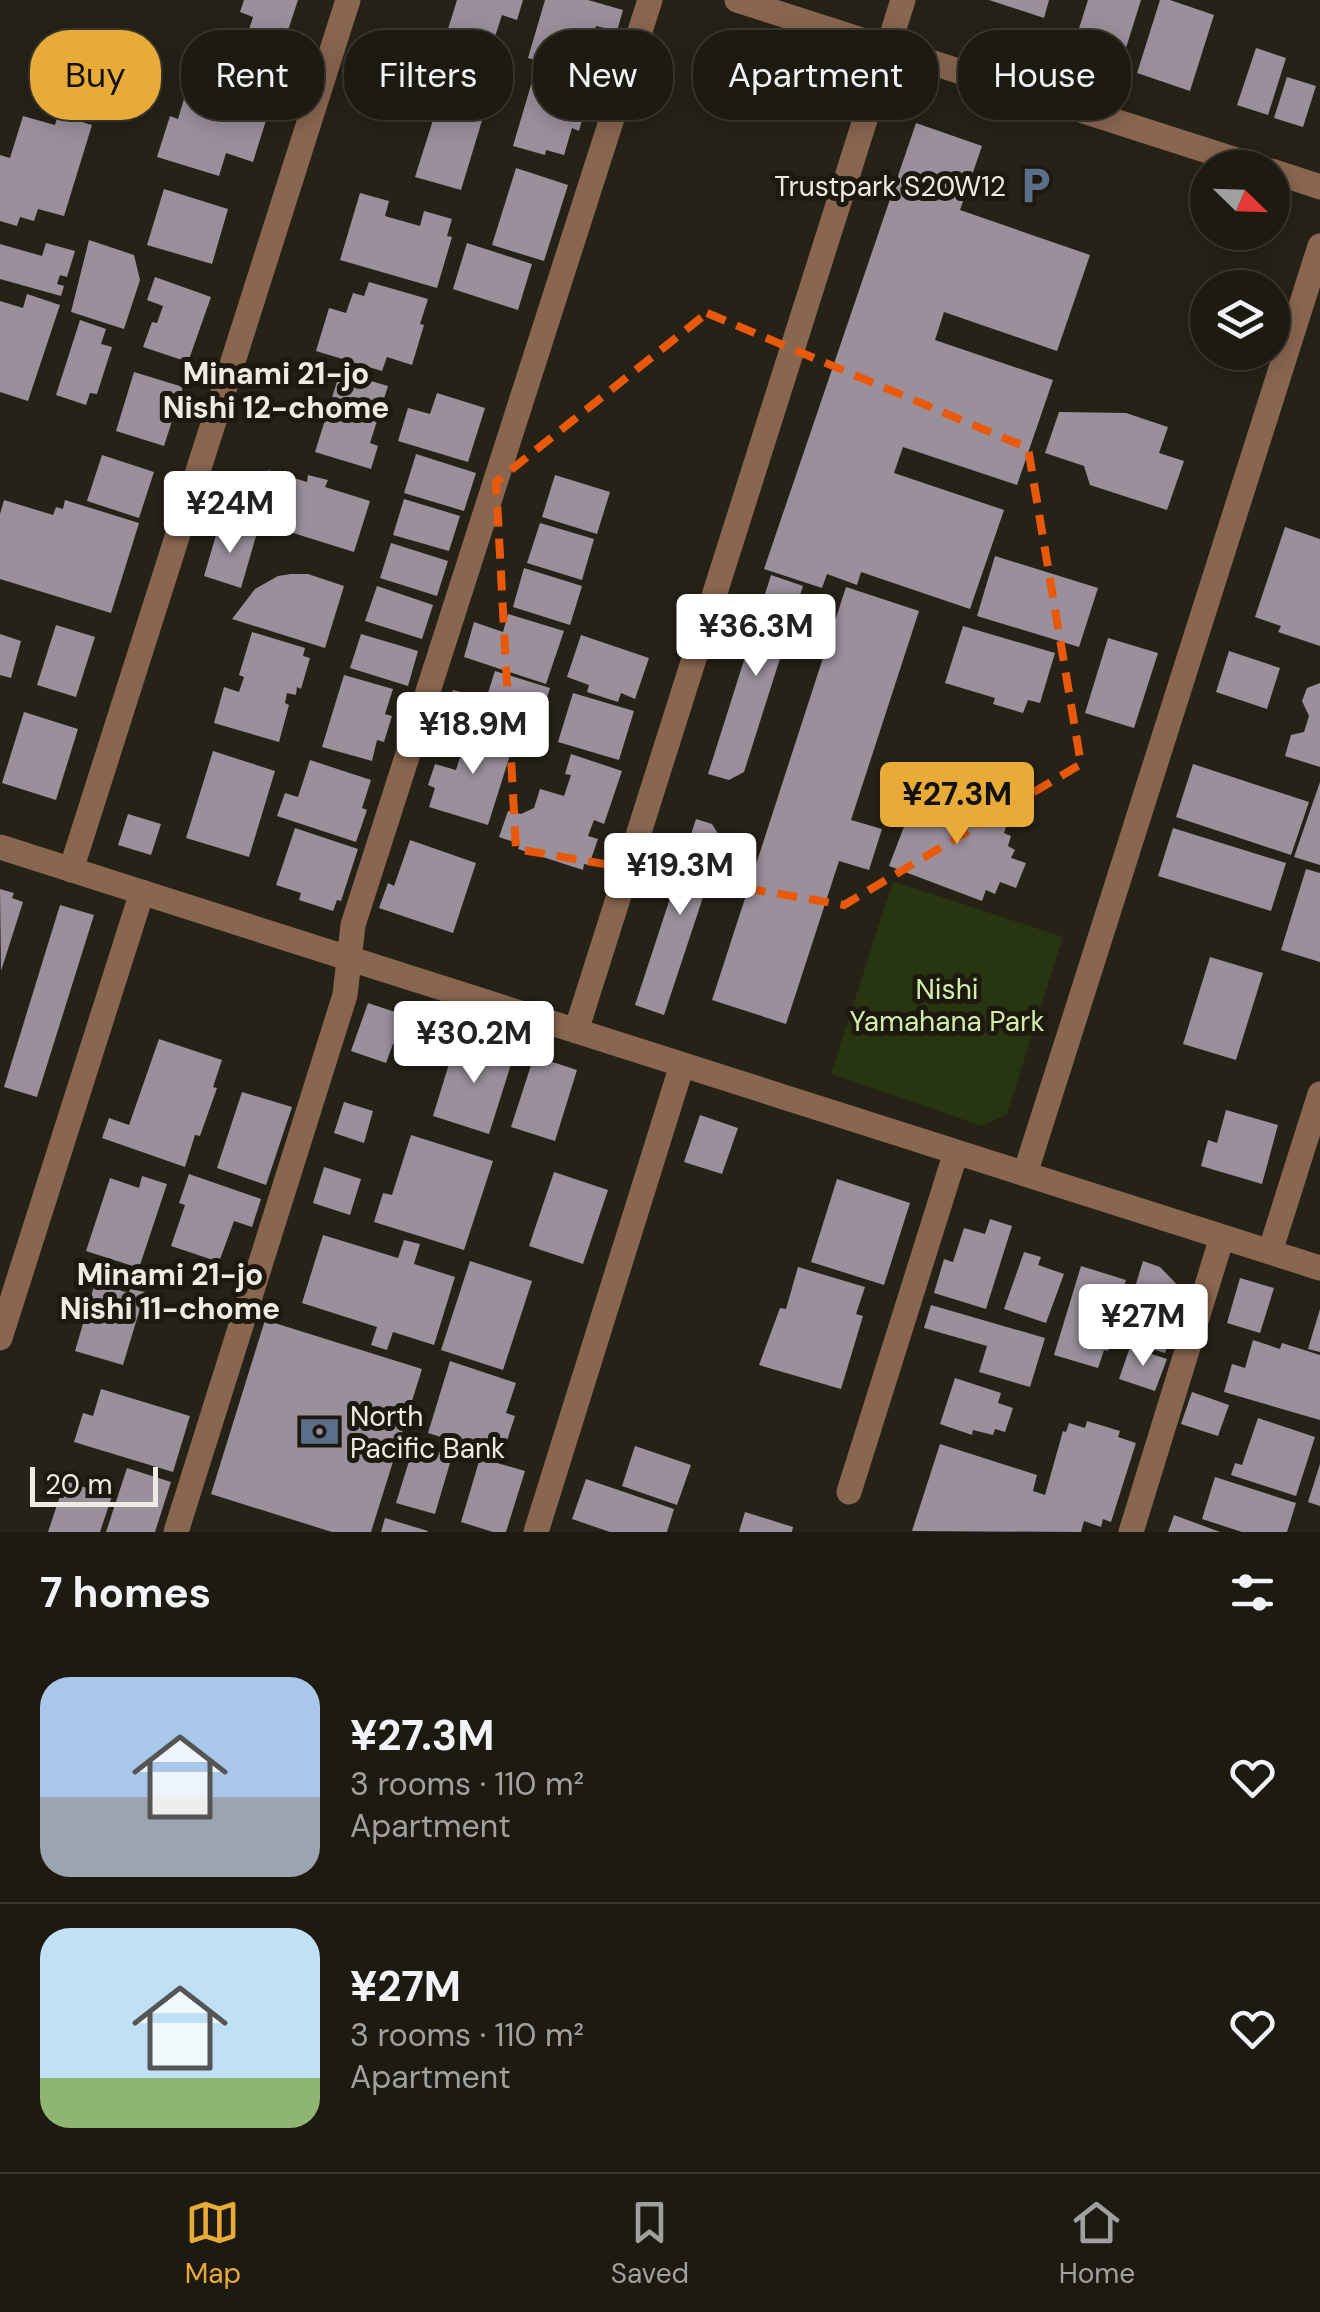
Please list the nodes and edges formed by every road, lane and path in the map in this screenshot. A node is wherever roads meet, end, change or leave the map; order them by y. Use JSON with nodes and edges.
{"nodes":[{"id":1,"x":348,"y":0,"type":"edge"},
{"id":2,"x":650,"y":0,"type":"edge"},
{"id":3,"x":737,"y":0,"type":"edge"},
{"id":4,"x":903,"y":0,"type":"edge"},
{"id":5,"x":833,"y":30,"type":"edge"},
{"id":6,"x":893,"y":30,"type":"edge"},
{"id":7,"x":938,"y":63,"type":"edge"},
{"id":8,"x":865,"y":120,"type":"edge"},
{"id":9,"x":1206,"y":150,"type":"edge"},
{"id":10,"x":1290,"y":177,"type":"edge"},
{"id":11,"x":1320,"y":186,"type":"edge"},
{"id":12,"x":1320,"y":246,"type":"edge"},
{"id":13,"x":0,"y":848,"type":"edge"},
{"id":14,"x":71,"y":870,"type":"junction"},
{"id":15,"x":142,"y":892,"type":"junction"},
{"id":16,"x":350,"y":959,"type":"junction"},
{"id":17,"x":576,"y":1031,"type":"junction"},
{"id":18,"x":682,"y":1064,"type":"junction"},
{"id":19,"x":1320,"y":1094,"type":"edge"},
{"id":20,"x":956,"y":1152,"type":"junction"},
{"id":21,"x":1025,"y":1174,"type":"junction"},
{"id":22,"x":1222,"y":1237,"type":"junction"},
{"id":23,"x":1270,"y":1252,"type":"junction"},
{"id":24,"x":1320,"y":1268,"type":"edge"},
{"id":25,"x":0,"y":1338,"type":"edge"},
{"id":26,"x":849,"y":1492,"type":"dead end"},
{"id":27,"x":176,"y":1532,"type":"edge"},
{"id":28,"x":536,"y":1532,"type":"edge"},
{"id":29,"x":1131,"y":1532,"type":"edge"}],
"edges":[{"from":1,"to":14,"type":"street"},
{"from":2,"to":16,"type":"street"},
{"from":3,"to":5,"type":"street"},
{"from":4,"to":6,"type":"street"},
{"from":7,"to":9,"type":"street"},
{"from":8,"to":17,"type":"street"},
{"from":10,"to":11,"type":"street"},
{"from":12,"to":21,"type":"street"},
{"from":13,"to":14,"type":"street"},
{"from":14,"to":15,"type":"street"},
{"from":15,"to":16,"type":"street"},
{"from":15,"to":25,"type":"street"},
{"from":16,"to":17,"type":"street"},
{"from":16,"to":27,"type":"street"},
{"from":17,"to":18,"type":"street"},
{"from":18,"to":20,"type":"street"},
{"from":18,"to":28,"type":"street"},
{"from":19,"to":23,"type":"street"},
{"from":20,"to":21,"type":"street"},
{"from":20,"to":26,"type":"street"},
{"from":21,"to":22,"type":"street"},
{"from":22,"to":23,"type":"street"},
{"from":22,"to":29,"type":"street"},
{"from":23,"to":24,"type":"street"}]}
